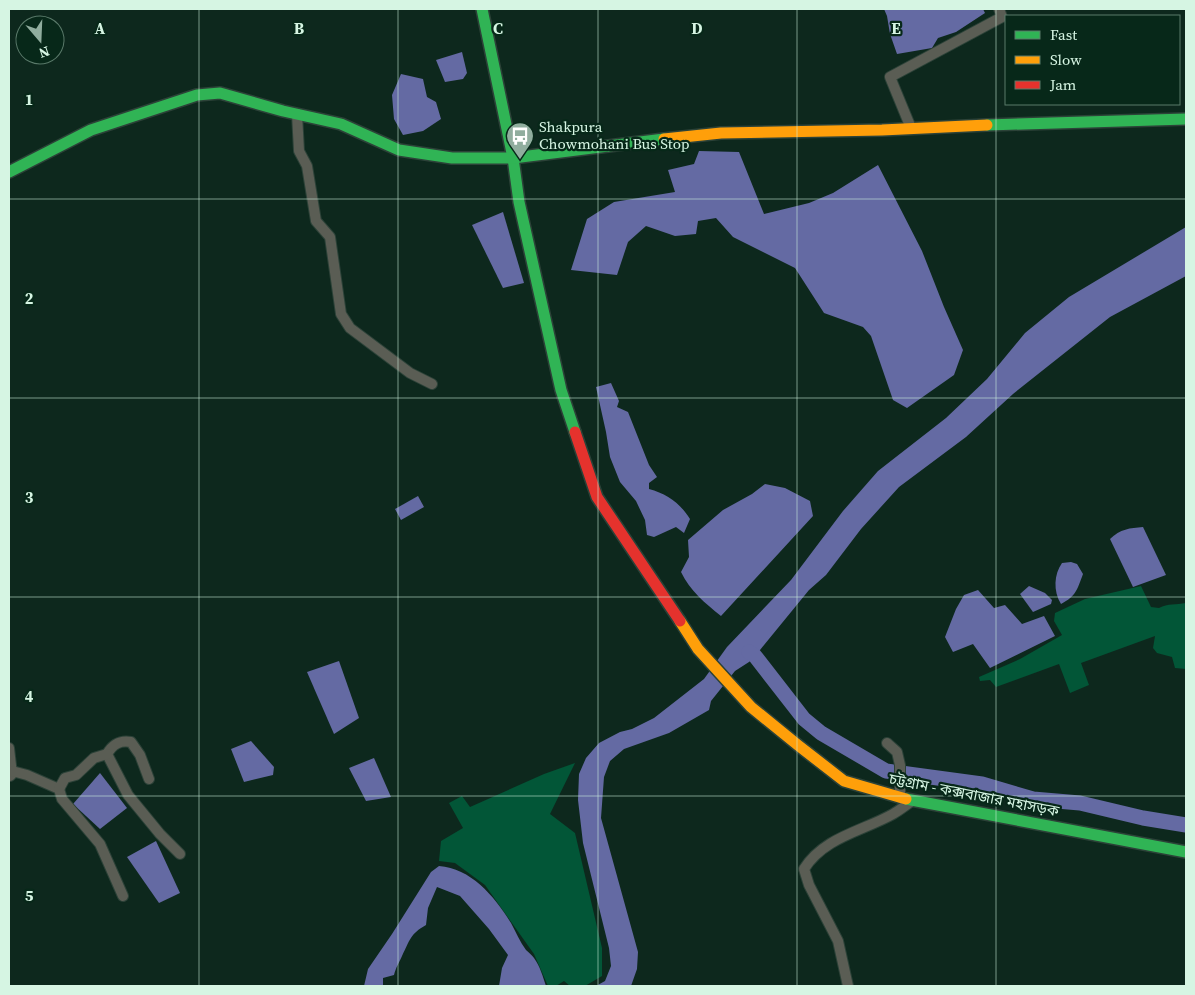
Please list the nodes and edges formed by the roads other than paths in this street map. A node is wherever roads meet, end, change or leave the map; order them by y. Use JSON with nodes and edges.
{"nodes":[{"id":1,"x":482,"y":9,"type":"edge"},
{"id":2,"x":999,"y":9,"type":"edge"},
{"id":3,"x":297,"y":114,"type":"junction"},
{"id":4,"x":1186,"y":118,"type":"edge"},
{"id":5,"x":911,"y":128,"type":"junction"},
{"id":6,"x":513,"y":158,"type":"junction"},
{"id":7,"x":9,"y":172,"type":"edge"},
{"id":8,"x":432,"y":384,"type":"dead end"},
{"id":9,"x":887,"y":743,"type":"dead end"},
{"id":10,"x":9,"y":748,"type":"edge"},
{"id":11,"x":107,"y":754,"type":"junction"},
{"id":12,"x":10,"y":774,"type":"edge"},
{"id":13,"x":149,"y":779,"type":"dead end"},
{"id":14,"x":59,"y":789,"type":"junction"},
{"id":15,"x":900,"y":798,"type":"junction"},
{"id":16,"x":912,"y":801,"type":"junction"},
{"id":17,"x":1186,"y":852,"type":"edge"},
{"id":18,"x":180,"y":854,"type":"dead end"},
{"id":19,"x":124,"y":896,"type":"dead end"},
{"id":20,"x":848,"y":986,"type":"edge"}],
"edges":[{"from":1,"to":6,"type":"main road","name":"চট্টগ্রাম - কক্সবাজার মহাসড়ক"},
{"from":2,"to":5,"type":"street"},
{"from":3,"to":6,"type":"main road"},
{"from":3,"to":7,"type":"main road"},
{"from":3,"to":8,"type":"street"},
{"from":4,"to":5,"type":"main road"},
{"from":5,"to":6,"type":"main road"},
{"from":6,"to":15,"type":"main road","name":"চট্টগ্রাম - কক্সবাজার মহাসড়ক"},
{"from":9,"to":15,"type":"street"},
{"from":10,"to":12,"type":"street"},
{"from":11,"to":13,"type":"street"},
{"from":11,"to":14,"type":"street"},
{"from":11,"to":18,"type":"street"},
{"from":12,"to":14,"type":"street"},
{"from":14,"to":19,"type":"street"},
{"from":15,"to":16,"type":"main road","name":"চট্টগ্রাম - কক্সবাজার মহাসড়ক"},
{"from":16,"to":17,"type":"main road","name":"চট্টগ্রাম - কক্সবাজার মহাসড়ক"},
{"from":16,"to":20,"type":"street"}]}
